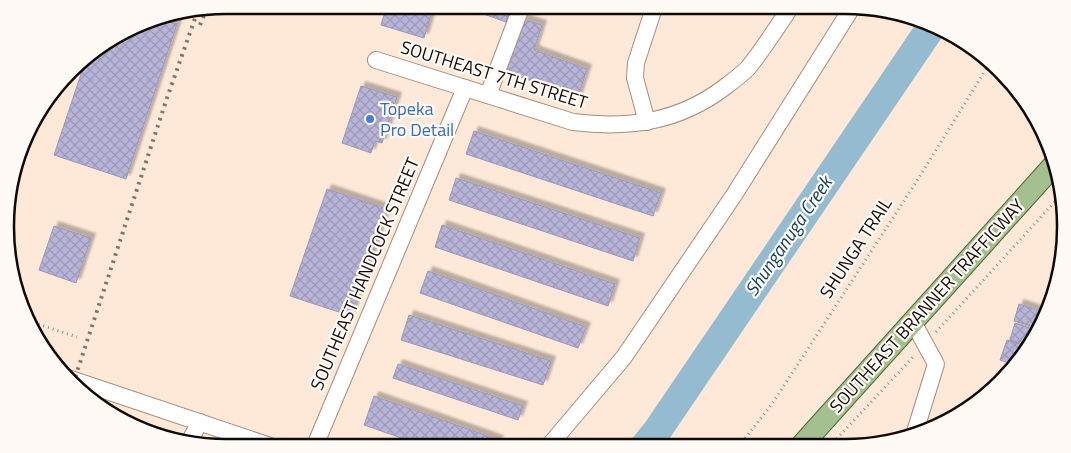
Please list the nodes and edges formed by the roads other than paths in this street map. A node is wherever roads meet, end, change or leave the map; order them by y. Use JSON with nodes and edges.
{"nodes":[{"id":1,"x":519,"y":14,"type":"edge"},
{"id":2,"x":652,"y":14,"type":"edge"},
{"id":3,"x":786,"y":14,"type":"edge"},
{"id":4,"x":848,"y":14,"type":"edge"},
{"id":5,"x":376,"y":60,"type":"dead end"},
{"id":6,"x":465,"y":88,"type":"junction"},
{"id":7,"x":488,"y":95,"type":"junction"},
{"id":8,"x":647,"y":122,"type":"junction"},
{"id":9,"x":1050,"y":170,"type":"edge"},
{"id":10,"x":913,"y":322,"type":"junction"},
{"id":11,"x":82,"y":383,"type":"edge"},
{"id":12,"x":200,"y":422,"type":"junction"},
{"id":13,"x":917,"y":427,"type":"edge"},
{"id":14,"x":192,"y":436,"type":"edge"},
{"id":15,"x":250,"y":439,"type":"edge"},
{"id":16,"x":318,"y":439,"type":"edge"},
{"id":17,"x":555,"y":439,"type":"edge"},
{"id":18,"x":806,"y":439,"type":"edge"}],
"edges":[{"from":1,"to":7,"type":"street"},
{"from":2,"to":8,"type":"street"},
{"from":3,"to":8,"type":"street","name":"SOUTHEAST 7TH STREET"},
{"from":4,"to":17,"type":"street"},
{"from":5,"to":6,"type":"street","name":"SOUTHEAST 7TH STREET"},
{"from":6,"to":7,"type":"street","name":"SOUTHEAST 7TH STREET"},
{"from":6,"to":16,"type":"street","name":"SOUTHEAST HANDCOCK STREET"},
{"from":7,"to":8,"type":"street","name":"SOUTHEAST 7TH STREET"},
{"from":9,"to":10,"type":"main road","name":"SOUTHEAST BRANNER TRAFFICWAY"},
{"from":10,"to":13,"type":"street"},
{"from":10,"to":18,"type":"main road","name":"SOUTHEAST BRANNER TRAFFICWAY"},
{"from":11,"to":12,"type":"street"},
{"from":12,"to":14,"type":"street"},
{"from":12,"to":15,"type":"street"}]}
